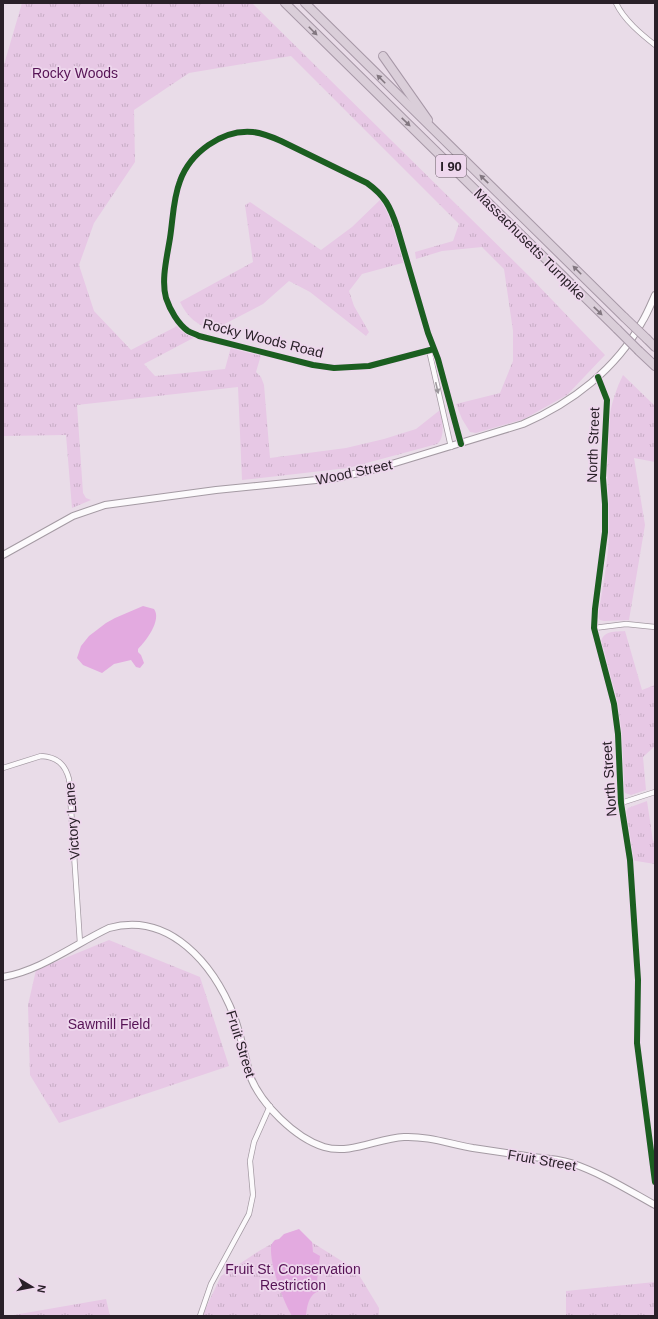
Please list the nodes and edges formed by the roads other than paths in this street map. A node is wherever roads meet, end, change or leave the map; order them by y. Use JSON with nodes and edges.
{"nodes":[{"id":1,"x":285,"y":3,"type":"edge"},
{"id":2,"x":305,"y":3,"type":"edge"},
{"id":3,"x":616,"y":3,"type":"edge"},
{"id":4,"x":655,"y":45,"type":"edge"},
{"id":5,"x":383,"y":56,"type":"dead end"},
{"id":6,"x":437,"y":134,"type":"junction"},
{"id":7,"x":655,"y":295,"type":"edge"},
{"id":8,"x":655,"y":347,"type":"edge"},
{"id":9,"x":431,"y":350,"type":"junction"},
{"id":10,"x":655,"y":366,"type":"edge"},
{"id":11,"x":598,"y":377,"type":"junction"},
{"id":12,"x":461,"y":444,"type":"junction"},
{"id":13,"x":450,"y":447,"type":"junction"},
{"id":14,"x":3,"y":555,"type":"edge"},
{"id":15,"x":655,"y":626,"type":"edge"},
{"id":16,"x":594,"y":628,"type":"junction"},
{"id":17,"x":3,"y":768,"type":"edge"},
{"id":18,"x":655,"y":792,"type":"edge"},
{"id":19,"x":621,"y":803,"type":"junction"},
{"id":20,"x":80,"y":942,"type":"junction"},
{"id":21,"x":3,"y":977,"type":"edge"},
{"id":22,"x":270,"y":1106,"type":"junction"},
{"id":23,"x":655,"y":1182,"type":"edge"},
{"id":24,"x":655,"y":1205,"type":"edge"},
{"id":25,"x":200,"y":1316,"type":"edge"}],
"edges":[{"from":1,"to":10,"type":"highway","name":"Massachusetts Turnpike","number":"I 90","one_way":true,"bridge":true},
{"from":6,"to":2,"type":"highway","name":"Massachusetts Turnpike","number":"I 90","one_way":true},
{"from":3,"to":4,"type":"street"},
{"from":5,"to":6,"type":"highway"},
{"from":8,"to":6,"type":"highway","name":"Massachusetts Turnpike","number":"I 90","one_way":true,"bridge":true},
{"from":7,"to":11,"type":"street","name":"Wood Street"},
{"from":9,"to":9,"type":"street","name":"Rocky Woods Road"},
{"from":9,"to":12,"type":"street","name":"Rocky Woods Road"},
{"from":9,"to":13,"type":"street","name":"Rocky Woods Road","one_way":true},
{"from":11,"to":12,"type":"street","name":"Wood Street"},
{"from":11,"to":16,"type":"street","name":"North Street"},
{"from":12,"to":13,"type":"street","name":"Wood Street"},
{"from":13,"to":14,"type":"street","name":"Wood Street"},
{"from":15,"to":16,"type":"street"},
{"from":16,"to":19,"type":"street","name":"North Street"},
{"from":17,"to":20,"type":"street","name":"Victory Lane"},
{"from":18,"to":19,"type":"street"},
{"from":19,"to":23,"type":"street","name":"North Street"},
{"from":20,"to":21,"type":"street","name":"Fruit Street"},
{"from":20,"to":22,"type":"street","name":"Fruit Street"},
{"from":22,"to":24,"type":"street","name":"Fruit Street"},
{"from":22,"to":25,"type":"street"}]}
